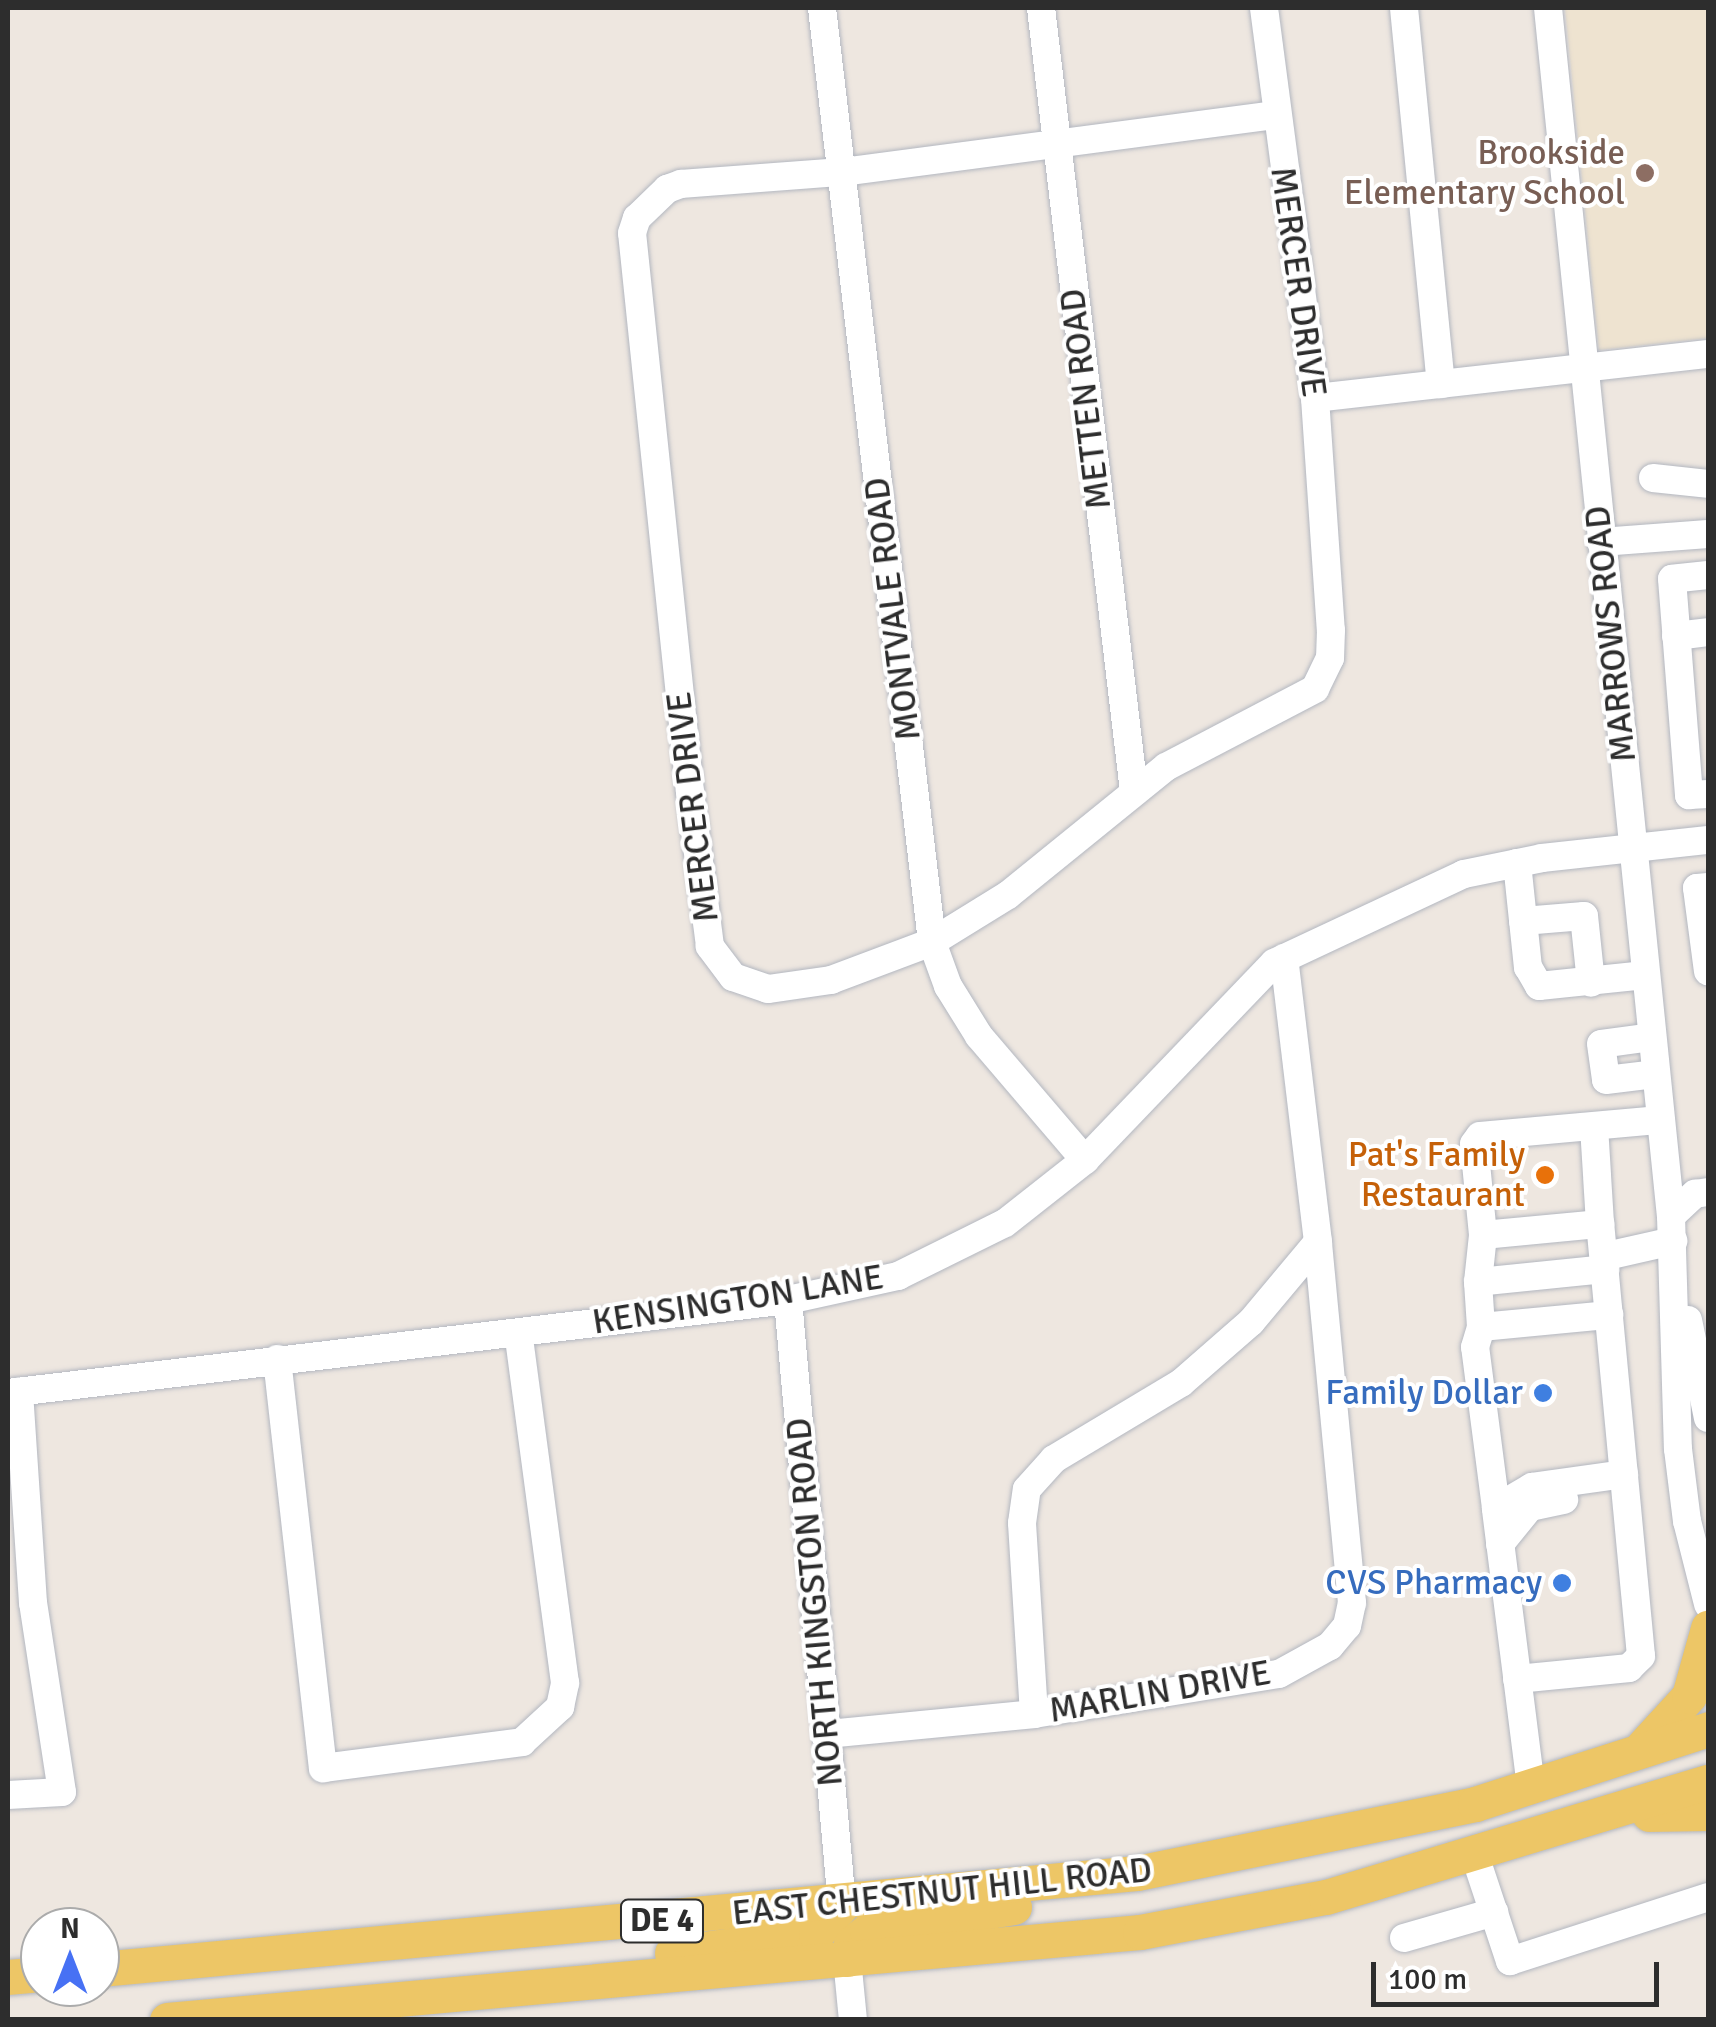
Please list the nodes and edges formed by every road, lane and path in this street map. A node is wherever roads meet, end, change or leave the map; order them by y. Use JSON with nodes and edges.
{"nodes":[{"id":1,"x":822,"y":8,"type":"edge"},
{"id":2,"x":1041,"y":8,"type":"edge"},
{"id":3,"x":1264,"y":8,"type":"edge"},
{"id":4,"x":1404,"y":8,"type":"edge"},
{"id":5,"x":1548,"y":8,"type":"edge"},
{"id":6,"x":1275,"y":116,"type":"junction"},
{"id":7,"x":1055,"y":144,"type":"junction"},
{"id":8,"x":842,"y":172,"type":"junction"},
{"id":9,"x":1708,"y":354,"type":"edge"},
{"id":10,"x":1584,"y":368,"type":"junction"},
{"id":11,"x":1441,"y":384,"type":"junction"},
{"id":12,"x":1315,"y":398,"type":"junction"},
{"id":13,"x":1653,"y":478,"type":"dead end"},
{"id":14,"x":1708,"y":484,"type":"edge"},
{"id":15,"x":1708,"y":534,"type":"edge"},
{"id":16,"x":1602,"y":542,"type":"junction"},
{"id":17,"x":1708,"y":574,"type":"edge"},
{"id":18,"x":1708,"y":632,"type":"edge"},
{"id":19,"x":1676,"y":636,"type":"junction"},
{"id":20,"x":1695,"y":688,"type":"edge"},
{"id":21,"x":1697,"y":742,"type":"edge"},
{"id":22,"x":1134,"y":791,"type":"junction"},
{"id":23,"x":1708,"y":794,"type":"edge"},
{"id":24,"x":1708,"y":840,"type":"edge"},
{"id":25,"x":1632,"y":849,"type":"junction"},
{"id":26,"x":1517,"y":863,"type":"junction"},
{"id":27,"x":1708,"y":887,"type":"edge"},
{"id":28,"x":1523,"y":921,"type":"junction"},
{"id":29,"x":1706,"y":930,"type":"edge"},
{"id":30,"x":932,"y":942,"type":"junction"},
{"id":31,"x":1284,"y":958,"type":"junction"},
{"id":32,"x":1708,"y":971,"type":"edge"},
{"id":33,"x":1645,"y":975,"type":"junction"},
{"id":34,"x":1591,"y":983,"type":"junction"},
{"id":35,"x":1652,"y":1037,"type":"junction"},
{"id":36,"x":1655,"y":1074,"type":"junction"},
{"id":37,"x":1660,"y":1120,"type":"junction"},
{"id":38,"x":1594,"y":1127,"type":"junction"},
{"id":39,"x":1086,"y":1160,"type":"junction"},
{"id":40,"x":1708,"y":1192,"type":"edge"},
{"id":41,"x":1483,"y":1235,"type":"junction"},
{"id":42,"x":1670,"y":1240,"type":"junction"},
{"id":43,"x":1318,"y":1242,"type":"junction"},
{"id":44,"x":1602,"y":1247,"type":"junction"},
{"id":45,"x":1478,"y":1282,"type":"junction"},
{"id":46,"x":788,"y":1300,"type":"junction"},
{"id":47,"x":1609,"y":1316,"type":"junction"},
{"id":48,"x":1482,"y":1327,"type":"junction"},
{"id":49,"x":518,"y":1332,"type":"junction"},
{"id":50,"x":277,"y":1359,"type":"junction"},
{"id":51,"x":1705,"y":1386,"type":"edge"},
{"id":52,"x":13,"y":1392,"type":"edge"},
{"id":53,"x":1708,"y":1418,"type":"edge"},
{"id":54,"x":1624,"y":1483,"type":"junction"},
{"id":55,"x":1496,"y":1508,"type":"junction"},
{"id":56,"x":1500,"y":1544,"type":"junction"},
{"id":57,"x":1708,"y":1604,"type":"edge"},
{"id":58,"x":1708,"y":1628,"type":"edge"},
{"id":59,"x":1518,"y":1679,"type":"junction"},
{"id":60,"x":1034,"y":1714,"type":"junction"},
{"id":61,"x":1708,"y":1729,"type":"edge"},
{"id":62,"x":827,"y":1734,"type":"junction"},
{"id":63,"x":1637,"y":1752,"type":"junction"},
{"id":64,"x":1708,"y":1782,"type":"edge"},
{"id":65,"x":1531,"y":1786,"type":"junction"},
{"id":66,"x":8,"y":1795,"type":"edge"},
{"id":67,"x":1708,"y":1813,"type":"edge"},
{"id":68,"x":1579,"y":1823,"type":"junction"},
{"id":69,"x":1475,"y":1856,"type":"junction"},
{"id":70,"x":1080,"y":1881,"type":"junction"},
{"id":71,"x":1708,"y":1897,"type":"edge"},
{"id":72,"x":842,"y":1905,"type":"junction"},
{"id":73,"x":1494,"y":1912,"type":"junction"},
{"id":74,"x":1404,"y":1938,"type":"dead end"},
{"id":75,"x":847,"y":1959,"type":"junction"},
{"id":76,"x":120,"y":1967,"type":"edge"},
{"id":77,"x":535,"y":1986,"type":"junction"},
{"id":78,"x":166,"y":2020,"type":"edge"},
{"id":79,"x":853,"y":2020,"type":"edge"}],
"edges":[{"from":1,"to":8,"type":"street","name":"MONTVALE ROAD"},
{"from":2,"to":7,"type":"street","name":"METTEN ROAD"},
{"from":3,"to":6,"type":"street","name":"MERCER DRIVE"},
{"from":4,"to":11,"type":"street"},
{"from":5,"to":10,"type":"street","name":"MARROWS ROAD"},
{"from":6,"to":7,"type":"street","name":"MERCER DRIVE"},
{"from":6,"to":12,"type":"street","name":"MERCER DRIVE"},
{"from":7,"to":8,"type":"street","name":"MERCER DRIVE"},
{"from":7,"to":22,"type":"street","name":"METTEN ROAD"},
{"from":8,"to":30,"type":"street","name":"MONTVALE ROAD"},
{"from":8,"to":30,"type":"street","name":"MERCER DRIVE"},
{"from":9,"to":10,"type":"street"},
{"from":10,"to":11,"type":"street"},
{"from":10,"to":16,"type":"street","name":"MARROWS ROAD"},
{"from":11,"to":12,"type":"street"},
{"from":12,"to":22,"type":"street","name":"MERCER DRIVE"},
{"from":13,"to":14,"type":"street"},
{"from":15,"to":16,"type":"street"},
{"from":16,"to":25,"type":"street","name":"MARROWS ROAD"},
{"from":17,"to":19,"type":"street"},
{"from":18,"to":19,"type":"street"},
{"from":19,"to":20,"type":"street"},
{"from":20,"to":21,"type":"street"},
{"from":21,"to":23,"type":"street"},
{"from":22,"to":30,"type":"street","name":"MERCER DRIVE"},
{"from":24,"to":25,"type":"street","name":"KENSINGTON LANE"},
{"from":25,"to":26,"type":"street","name":"KENSINGTON LANE"},
{"from":25,"to":33,"type":"street","name":"MARROWS ROAD"},
{"from":26,"to":28,"type":"street"},
{"from":26,"to":31,"type":"street","name":"KENSINGTON LANE"},
{"from":27,"to":29,"type":"street"},
{"from":28,"to":34,"type":"street"},
{"from":28,"to":34,"type":"street"},
{"from":29,"to":32,"type":"street"},
{"from":30,"to":39,"type":"street","name":"MONTVALE ROAD"},
{"from":31,"to":39,"type":"street","name":"KENSINGTON LANE"},
{"from":31,"to":43,"type":"street","name":"MARLIN DRIVE"},
{"from":33,"to":34,"type":"street"},
{"from":33,"to":35,"type":"street","name":"MARROWS ROAD"},
{"from":35,"to":36,"type":"street","name":"MARROWS ROAD"},
{"from":35,"to":36,"type":"street"},
{"from":36,"to":37,"type":"street","name":"MARROWS ROAD"},
{"from":37,"to":38,"type":"street"},
{"from":37,"to":42,"type":"street","name":"MARROWS ROAD"},
{"from":38,"to":41,"type":"street"},
{"from":38,"to":44,"type":"street"},
{"from":39,"to":46,"type":"street","name":"KENSINGTON LANE"},
{"from":40,"to":42,"type":"street"},
{"from":41,"to":44,"type":"street"},
{"from":41,"to":45,"type":"street"},
{"from":42,"to":44,"type":"street"},
{"from":42,"to":51,"type":"street","name":"MARROWS ROAD"},
{"from":42,"to":57,"type":"street","name":"MARROWS ROAD"},
{"from":43,"to":60,"type":"street"},
{"from":43,"to":60,"type":"street","name":"MARLIN DRIVE"},
{"from":44,"to":45,"type":"street"},
{"from":44,"to":47,"type":"street"},
{"from":45,"to":48,"type":"street"},
{"from":46,"to":49,"type":"street","name":"KENSINGTON LANE"},
{"from":46,"to":62,"type":"street","name":"NORTH KINGSTON ROAD"},
{"from":47,"to":48,"type":"street"},
{"from":47,"to":54,"type":"street"},
{"from":48,"to":55,"type":"street"},
{"from":49,"to":50,"type":"street","name":"KENSINGTON LANE"},
{"from":49,"to":50,"type":"street"},
{"from":50,"to":52,"type":"street","name":"KENSINGTON LANE"},
{"from":51,"to":53,"type":"street","name":"MARROWS ROAD"},
{"from":52,"to":66,"type":"street"},
{"from":54,"to":55,"type":"street"},
{"from":54,"to":56,"type":"street"},
{"from":54,"to":59,"type":"street"},
{"from":55,"to":56,"type":"street"},
{"from":56,"to":59,"type":"street"},
{"from":58,"to":63,"type":"main road"},
{"from":59,"to":65,"type":"street"},
{"from":60,"to":62,"type":"street","name":"MARLIN DRIVE"},
{"from":61,"to":63,"type":"main road","name":"EAST CHESTNUT HILL ROAD","number":"DE 4"},
{"from":62,"to":72,"type":"street","name":"NORTH KINGSTON ROAD"},
{"from":63,"to":65,"type":"main road","name":"EAST CHESTNUT HILL ROAD","number":"DE 4"},
{"from":64,"to":68,"type":"main road","name":"EAST CHESTNUT HILL ROAD","number":"DE 4"},
{"from":65,"to":70,"type":"main road","name":"EAST CHESTNUT HILL ROAD","number":"DE 4"},
{"from":67,"to":68,"type":"main road"},
{"from":68,"to":69,"type":"main road","name":"EAST CHESTNUT HILL ROAD","number":"DE 4"},
{"from":69,"to":73,"type":"street"},
{"from":69,"to":75,"type":"main road","name":"EAST CHESTNUT HILL ROAD","number":"DE 4"},
{"from":70,"to":72,"type":"main road","name":"EAST CHESTNUT HILL ROAD","number":"DE 4"},
{"from":70,"to":75,"type":"main road"},
{"from":71,"to":73,"type":"street"},
{"from":72,"to":76,"type":"main road","name":"EAST CHESTNUT HILL ROAD","number":"DE 4"},
{"from":72,"to":77,"type":"main road"},
{"from":73,"to":74,"type":"street"},
{"from":75,"to":77,"type":"main road","name":"EAST CHESTNUT HILL ROAD","number":"DE 4"},
{"from":75,"to":79,"type":"street"},
{"from":77,"to":78,"type":"main road","name":"EAST CHESTNUT HILL ROAD","number":"DE 4"}]}
